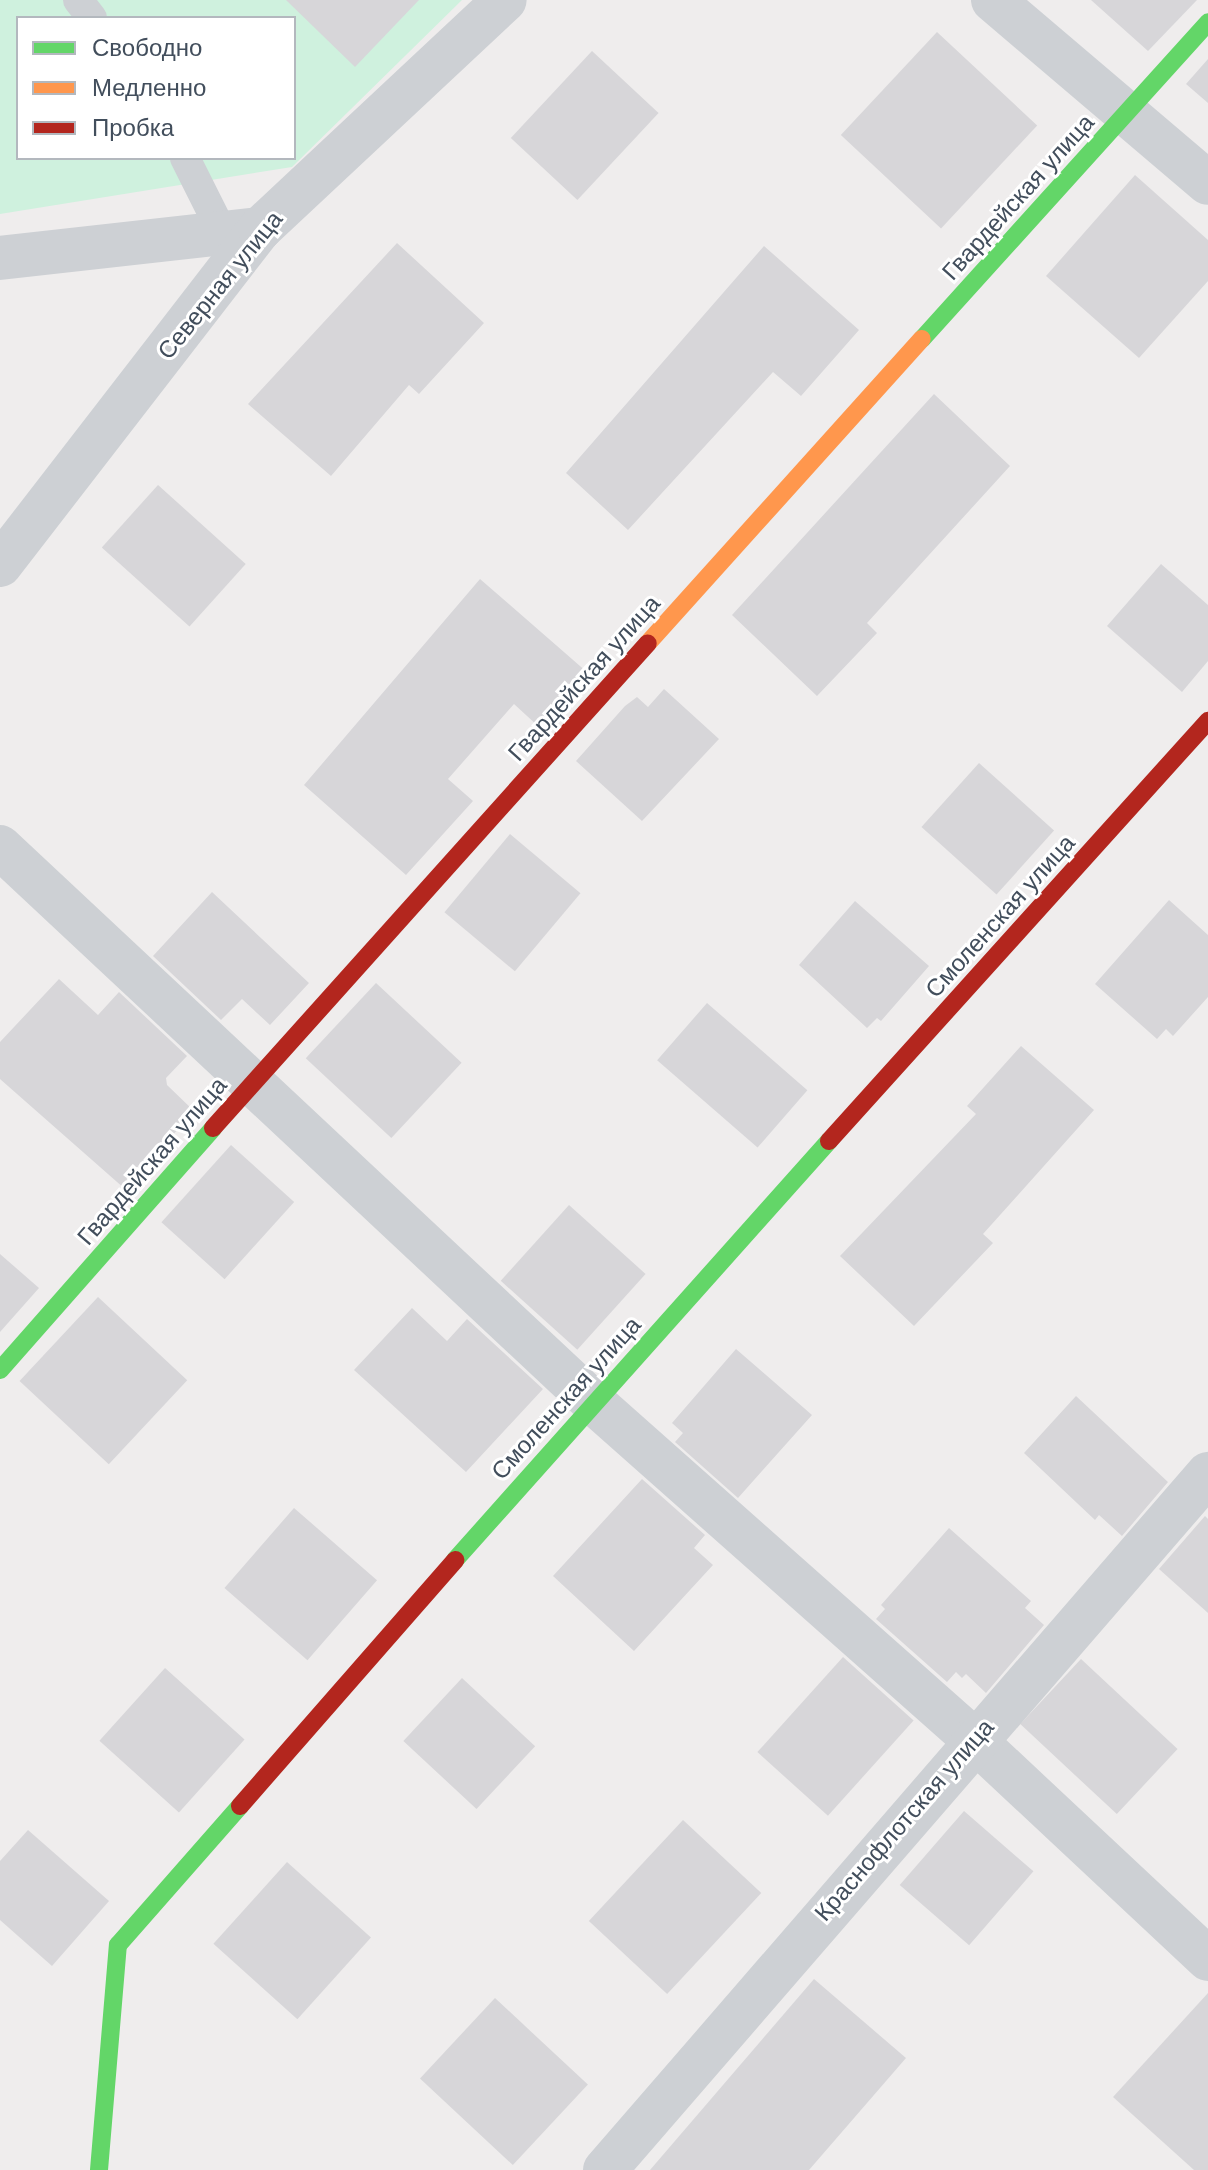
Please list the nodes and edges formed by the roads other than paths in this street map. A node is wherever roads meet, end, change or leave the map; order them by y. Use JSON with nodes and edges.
{"nodes":[{"id":1,"x":78,"y":0,"type":"edge"},
{"id":2,"x":505,"y":0,"type":"edge"},
{"id":3,"x":993,"y":0,"type":"edge"},
{"id":4,"x":90,"y":16,"type":"edge"},
{"id":5,"x":1208,"y":22,"type":"edge"},
{"id":6,"x":1129,"y":110,"type":"junction"},
{"id":7,"x":187,"y":160,"type":"edge"},
{"id":8,"x":1208,"y":183,"type":"edge"},
{"id":9,"x":242,"y":232,"type":"junction"},
{"id":10,"x":0,"y":258,"type":"edge"},
{"id":11,"x":0,"y":565,"type":"edge"},
{"id":12,"x":1208,"y":721,"type":"edge"},
{"id":13,"x":0,"y":847,"type":"edge"},
{"id":14,"x":253,"y":1082,"type":"junction"},
{"id":15,"x":0,"y":1370,"type":"edge"},
{"id":16,"x":593,"y":1402,"type":"junction"},
{"id":17,"x":1208,"y":1474,"type":"edge"},
{"id":18,"x":973,"y":1739,"type":"junction"},
{"id":19,"x":1208,"y":1959,"type":"edge"},
{"id":20,"x":99,"y":2170,"type":"edge"},
{"id":21,"x":605,"y":2170,"type":"edge"}],
"edges":[{"from":1,"to":4,"type":"lane"},
{"from":2,"to":9,"type":"street","name":"Северная улица"},
{"from":3,"to":6,"type":"street"},
{"from":5,"to":6,"type":"street","name":"Гвардейская улица"},
{"from":6,"to":8,"type":"street"},
{"from":6,"to":14,"type":"street","name":"Гвардейская улица"},
{"from":7,"to":9,"type":"lane"},
{"from":9,"to":10,"type":"street"},
{"from":9,"to":11,"type":"street","name":"Северная улица"},
{"from":12,"to":16,"type":"street","name":"Смоленская улица"},
{"from":13,"to":14,"type":"street"},
{"from":14,"to":15,"type":"street","name":"Гвардейская улица"},
{"from":14,"to":16,"type":"street"},
{"from":16,"to":18,"type":"street"},
{"from":16,"to":20,"type":"street","name":"Смоленская улица"},
{"from":17,"to":18,"type":"street","name":"Краснофлотская улица"},
{"from":18,"to":19,"type":"street"},
{"from":18,"to":21,"type":"street","name":"Краснофлотская улица"}]}
